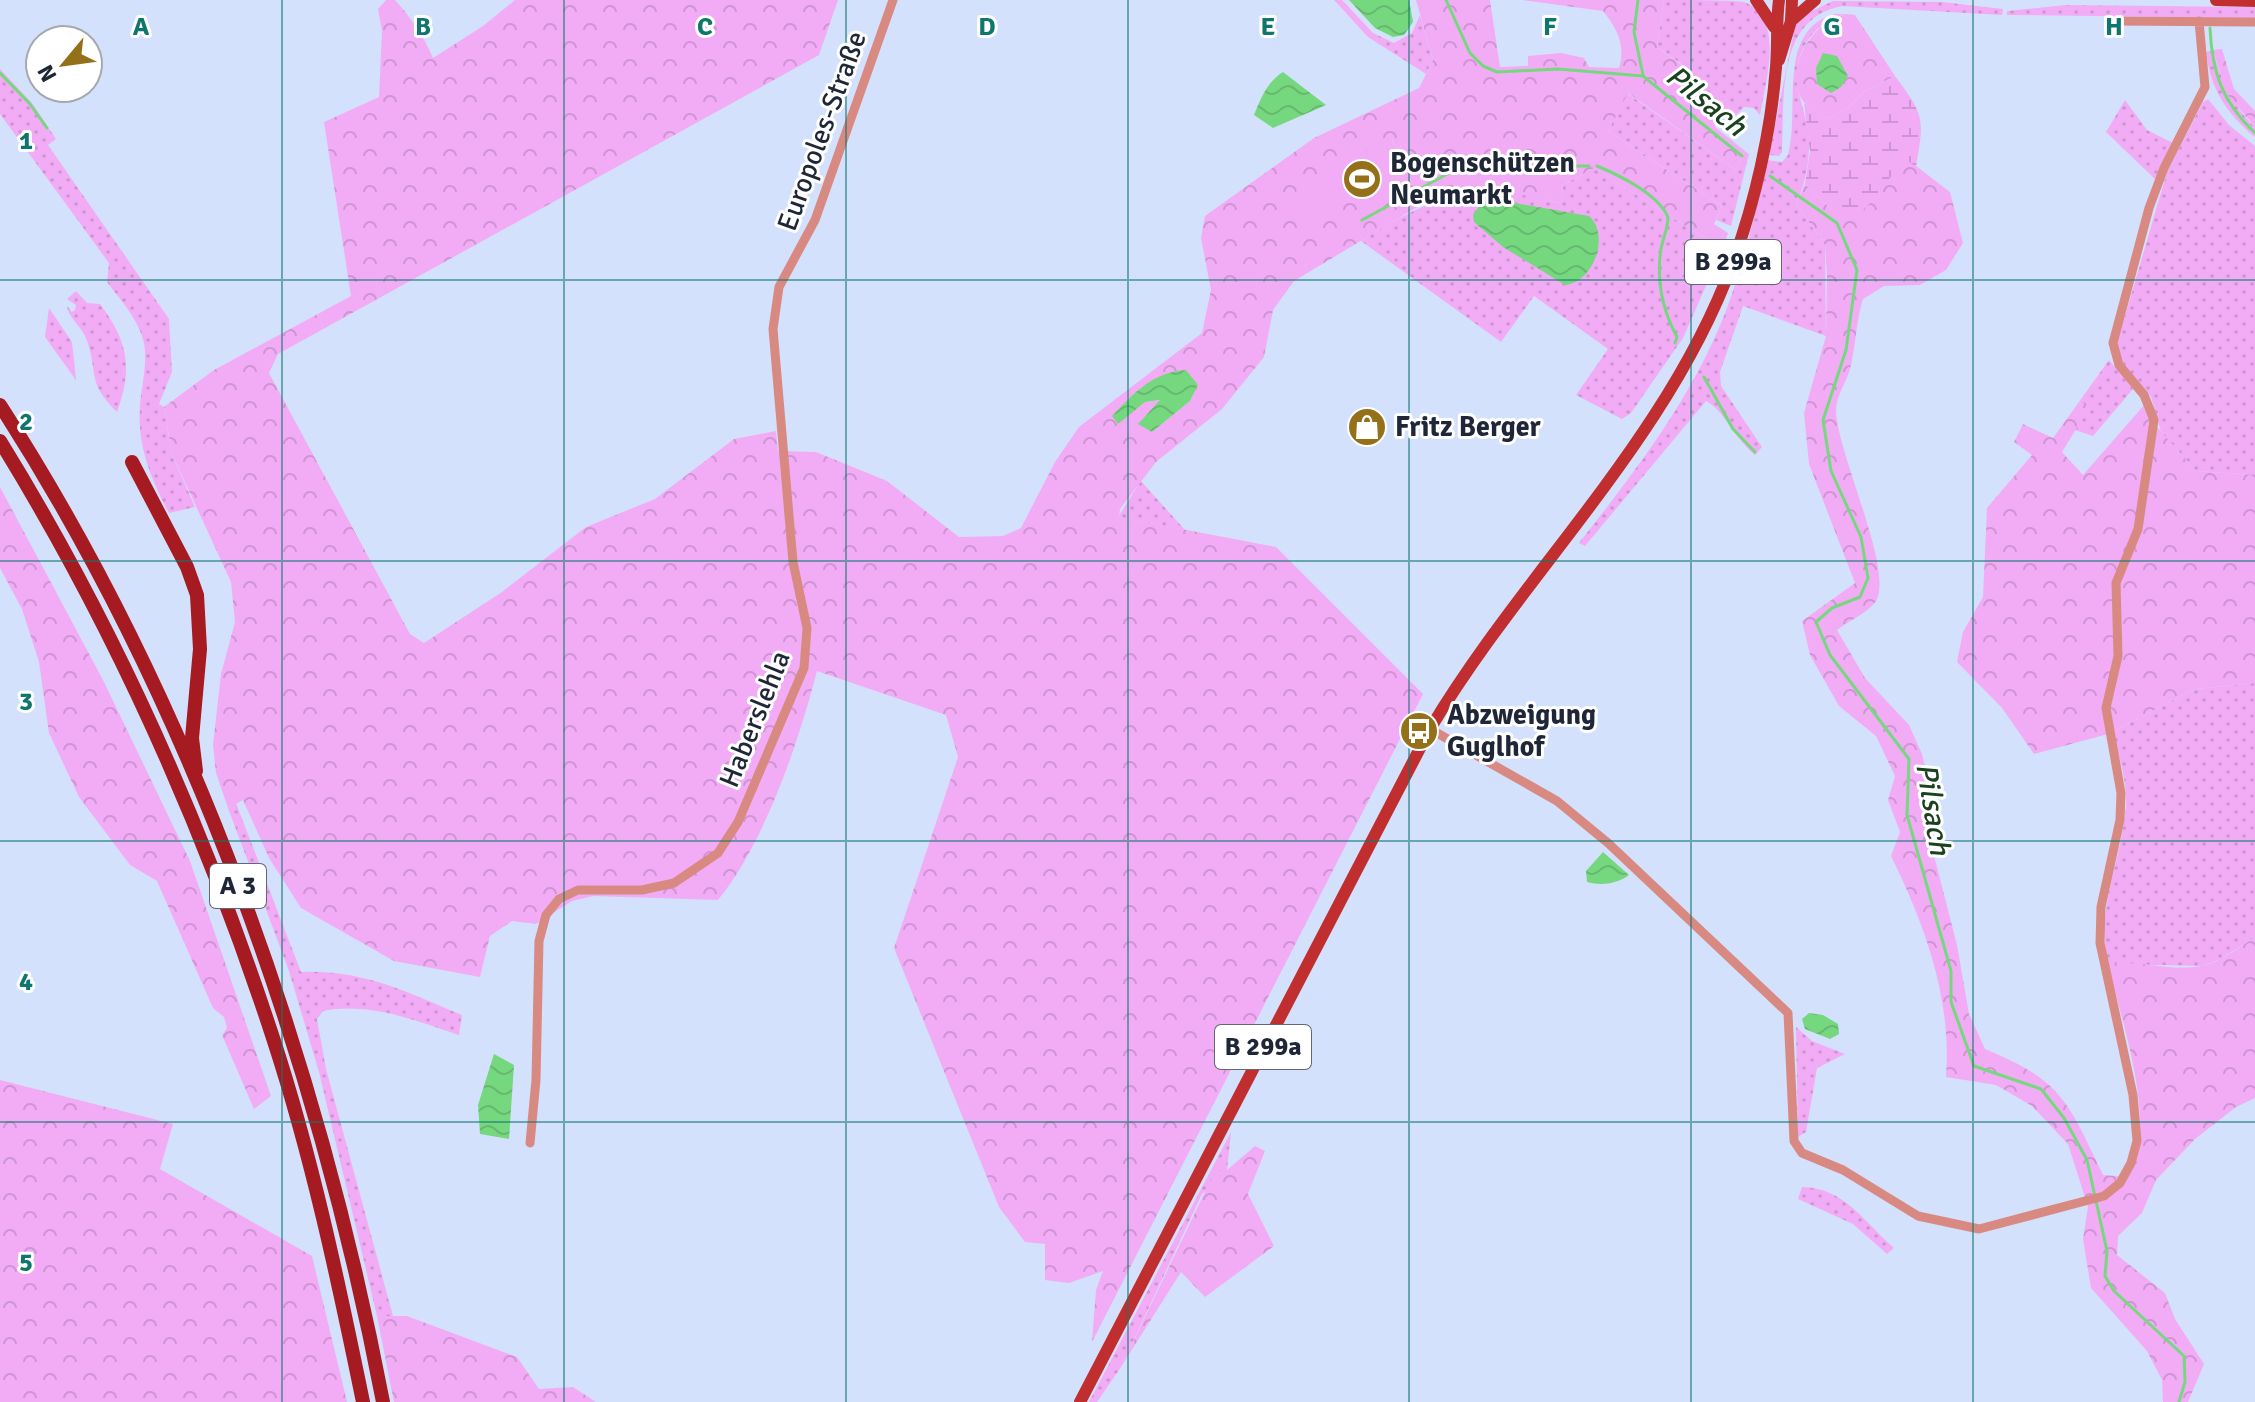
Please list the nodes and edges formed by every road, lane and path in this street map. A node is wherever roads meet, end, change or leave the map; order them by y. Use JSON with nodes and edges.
{"nodes":[{"id":1,"x":893,"y":0,"type":"edge"},
{"id":2,"x":1756,"y":0,"type":"edge"},
{"id":3,"x":1779,"y":0,"type":"edge"},
{"id":4,"x":1792,"y":0,"type":"edge"},
{"id":5,"x":1815,"y":0,"type":"edge"},
{"id":6,"x":2216,"y":0,"type":"edge"},
{"id":7,"x":2255,"y":1,"type":"edge"},
{"id":8,"x":1791,"y":21,"type":"junction"},
{"id":9,"x":2110,"y":21,"type":"dead end"},
{"id":10,"x":2199,"y":21,"type":"junction"},
{"id":11,"x":2255,"y":22,"type":"edge"},
{"id":12,"x":1776,"y":30,"type":"junction"},
{"id":13,"x":1776,"y":66,"type":"junction"},
{"id":14,"x":785,"y":274,"type":"joint"},
{"id":15,"x":0,"y":405,"type":"edge"},
{"id":16,"x":0,"y":441,"type":"edge"},
{"id":17,"x":132,"y":462,"type":"dead end"},
{"id":18,"x":1430,"y":729,"type":"junction"},
{"id":19,"x":198,"y":787,"type":"junction"},
{"id":20,"x":530,"y":1143,"type":"dead end"},
{"id":21,"x":363,"y":1402,"type":"edge"},
{"id":22,"x":383,"y":1402,"type":"edge"},
{"id":23,"x":1080,"y":1402,"type":"edge"}],
"edges":[{"from":1,"to":14,"type":"street","name":"Europoles-Straße"},
{"from":2,"to":12,"type":"main road"},
{"from":3,"to":12,"type":"main road","number":"B 299a"},
{"from":4,"to":8,"type":"main road","number":"B 299a"},
{"from":5,"to":8,"type":"main road"},
{"from":6,"to":7,"type":"main road"},
{"from":8,"to":13,"type":"main road","number":"B 299a"},
{"from":9,"to":10,"type":"street"},
{"from":10,"to":11,"type":"street"},
{"from":10,"to":18,"type":"street"},
{"from":12,"to":13,"type":"main road","number":"B 299a"},
{"from":13,"to":18,"type":"main road","number":"B 299a"},
{"from":14,"to":20,"type":"street","name":"Haberslehla"},
{"from":15,"to":19,"type":"highway","number":"A 3"},
{"from":16,"to":21,"type":"highway","number":"A 3"},
{"from":17,"to":19,"type":"highway"},
{"from":18,"to":23,"type":"main road","number":"B 299a"},
{"from":19,"to":22,"type":"highway","number":"A 3"}]}
